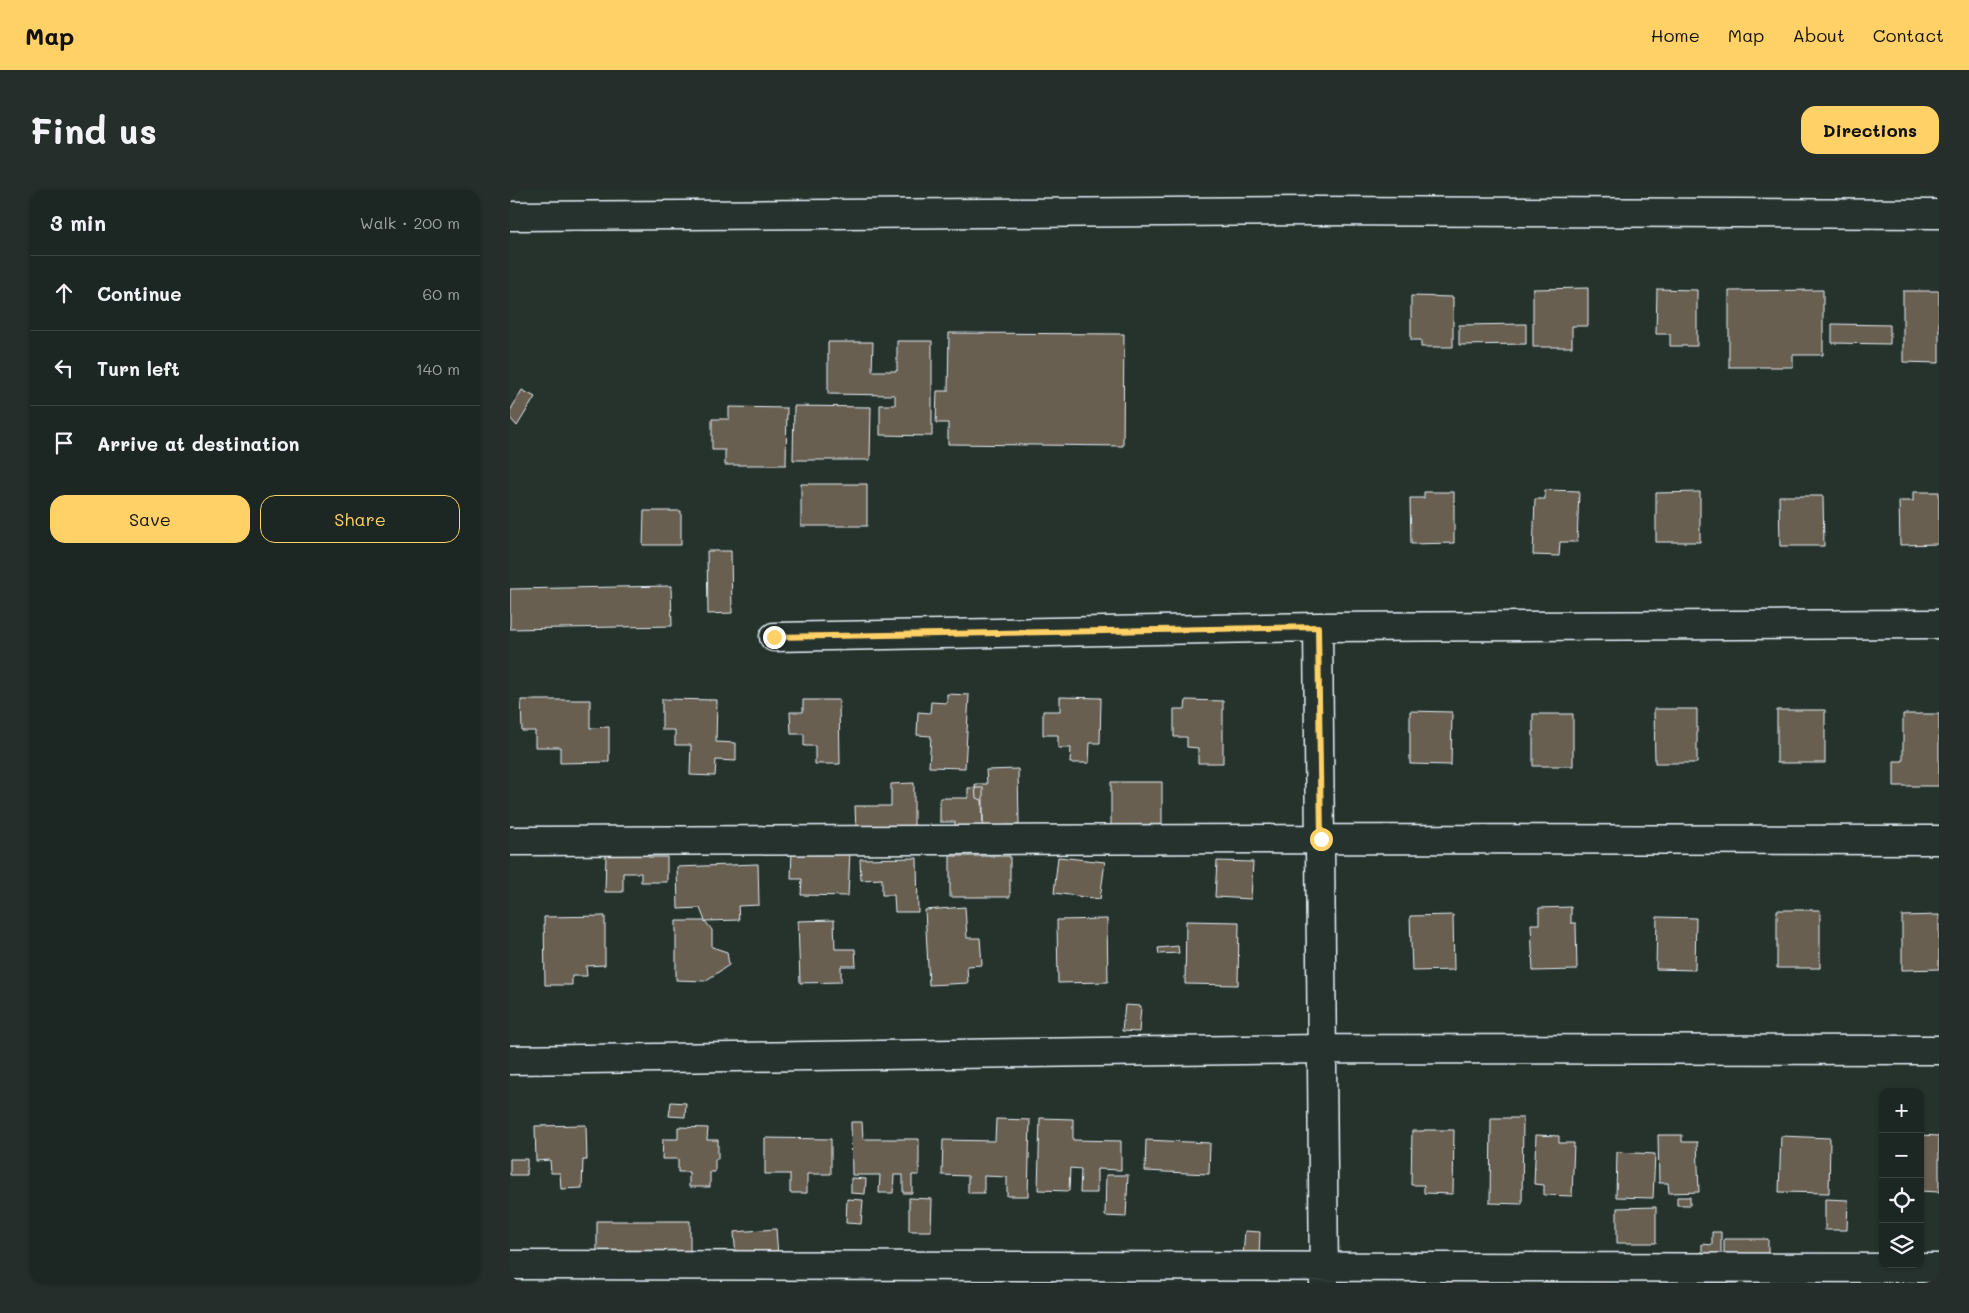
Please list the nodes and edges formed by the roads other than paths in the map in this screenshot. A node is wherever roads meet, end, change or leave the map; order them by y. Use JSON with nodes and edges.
{"nodes":[{"id":1,"x":1939,"y":214,"type":"edge"},
{"id":2,"x":510,"y":216,"type":"edge"},
{"id":3,"x":1939,"y":624,"type":"edge"},
{"id":4,"x":1318,"y":627,"type":"junction"},
{"id":5,"x":774,"y":637,"type":"dead end"},
{"id":6,"x":1321,"y":839,"type":"junction"},
{"id":7,"x":1939,"y":840,"type":"edge"},
{"id":8,"x":510,"y":841,"type":"edge"},
{"id":9,"x":1322,"y":1049,"type":"junction"},
{"id":10,"x":1939,"y":1050,"type":"edge"},
{"id":11,"x":510,"y":1060,"type":"edge"},
{"id":12,"x":510,"y":1265,"type":"edge"},
{"id":13,"x":1939,"y":1268,"type":"edge"},
{"id":14,"x":1324,"y":1275,"type":"edge"}],
"edges":[{"from":1,"to":2,"type":"street"},
{"from":3,"to":4,"type":"street"},
{"from":4,"to":5,"type":"street"},
{"from":4,"to":6,"type":"street"},
{"from":6,"to":7,"type":"street"},
{"from":6,"to":8,"type":"street"},
{"from":6,"to":9,"type":"street"},
{"from":9,"to":10,"type":"street"},
{"from":9,"to":11,"type":"street"},
{"from":9,"to":14,"type":"street"},
{"from":12,"to":14,"type":"street"},
{"from":13,"to":14,"type":"street"}]}
